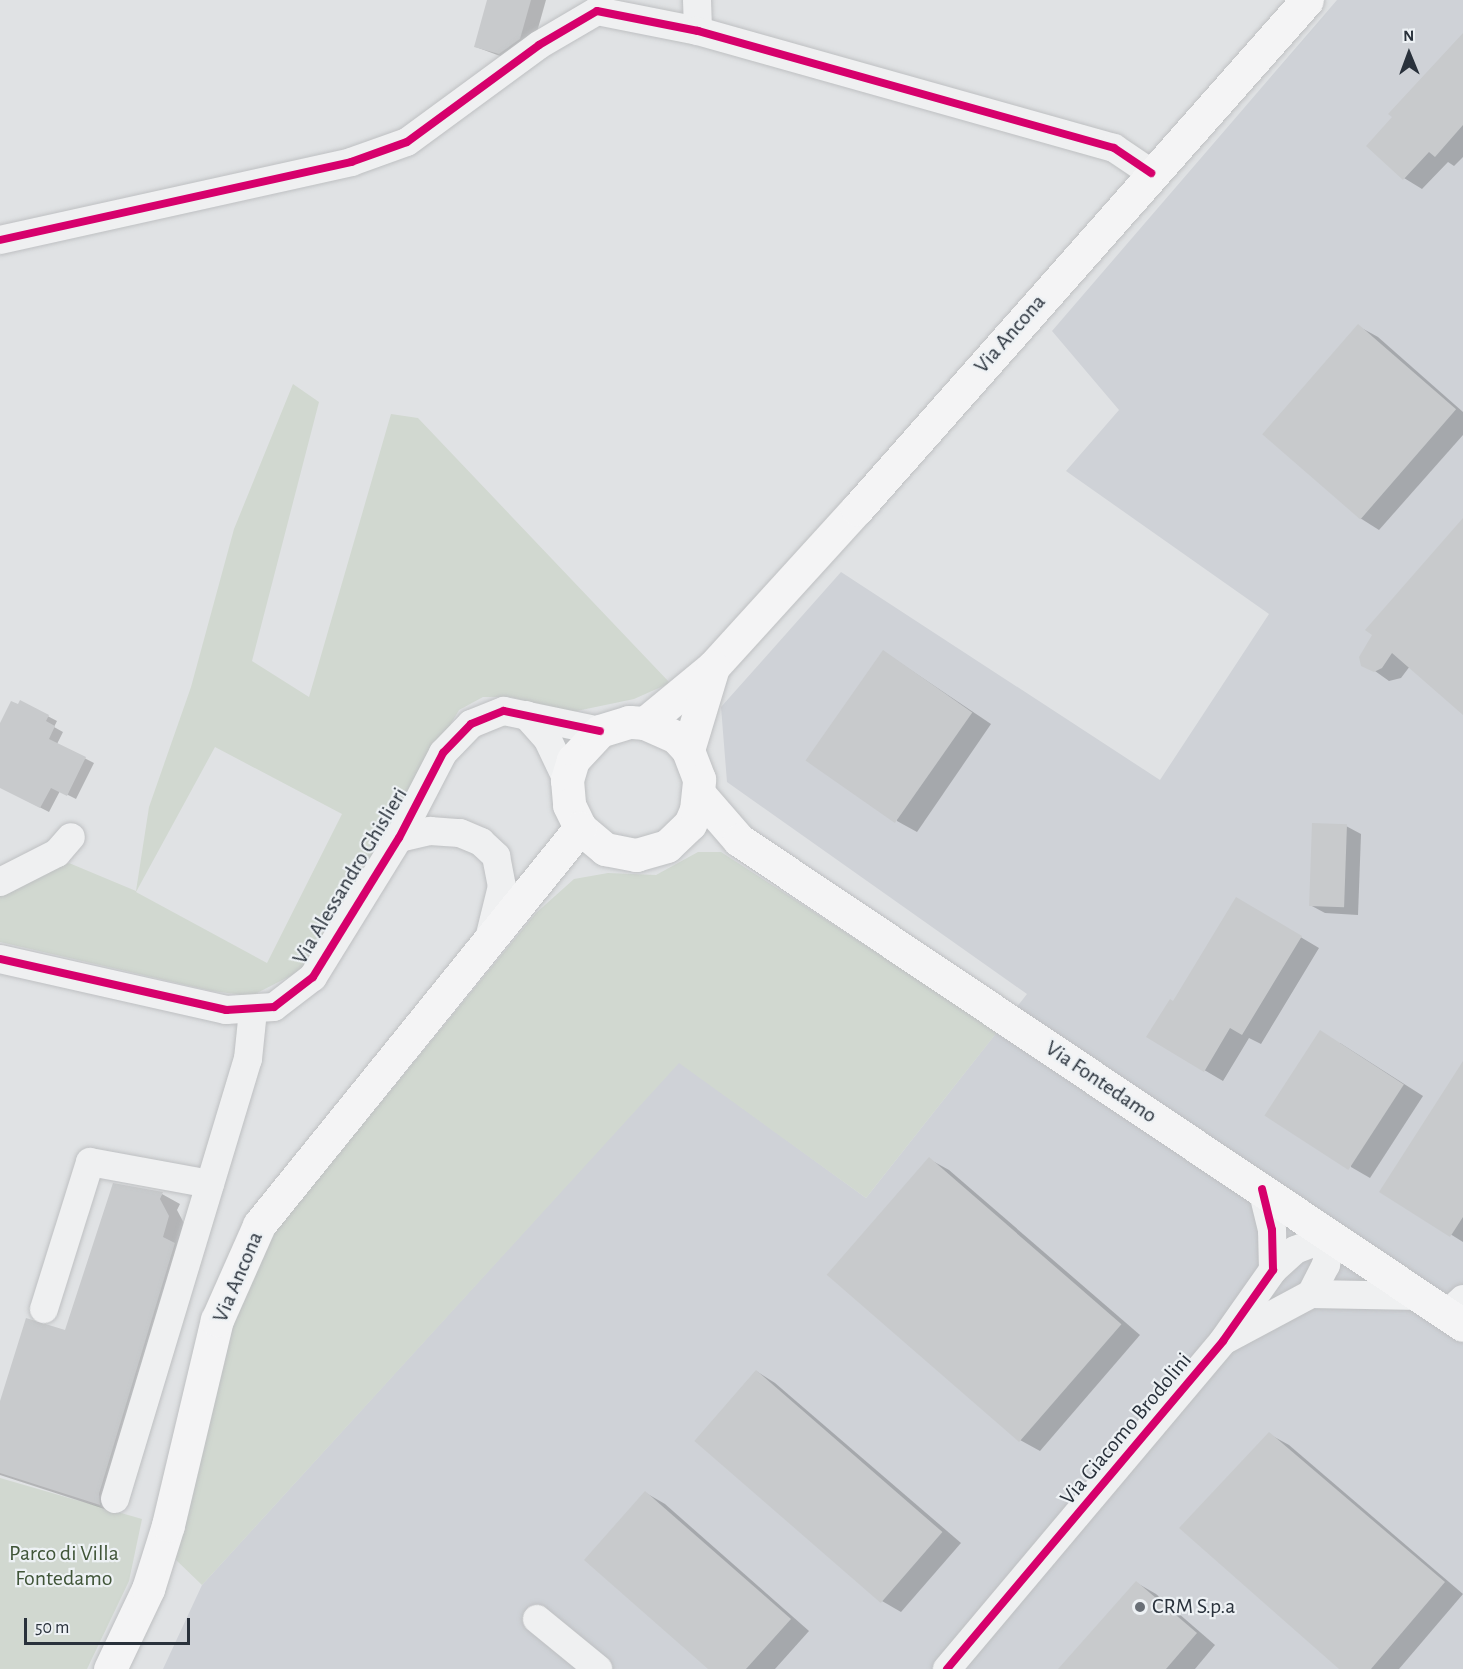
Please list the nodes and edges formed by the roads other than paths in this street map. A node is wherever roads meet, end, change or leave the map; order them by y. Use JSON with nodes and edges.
{"nodes":[{"id":1,"x":697,"y":0,"type":"edge"},
{"id":2,"x":1307,"y":0,"type":"edge"},
{"id":3,"x":698,"y":31,"type":"junction"},
{"id":4,"x":1151,"y":173,"type":"junction"},
{"id":5,"x":0,"y":240,"type":"edge"},
{"id":6,"x":713,"y":667,"type":"junction"},
{"id":7,"x":526,"y":715,"type":"junction"},
{"id":8,"x":645,"y":723,"type":"junction"},
{"id":9,"x":600,"y":731,"type":"junction"},
{"id":10,"x":688,"y":750,"type":"junction"},
{"id":11,"x":567,"y":780,"type":"junction"},
{"id":12,"x":700,"y":795,"type":"junction"},
{"id":13,"x":580,"y":828,"type":"junction"},
{"id":14,"x":680,"y":836,"type":"junction"},
{"id":15,"x":71,"y":837,"type":"dead end"},
{"id":16,"x":399,"y":838,"type":"junction"},
{"id":17,"x":739,"y":840,"type":"junction"},
{"id":18,"x":605,"y":849,"type":"junction"},
{"id":19,"x":0,"y":882,"type":"edge"},
{"id":20,"x":529,"y":890,"type":"junction"},
{"id":21,"x":490,"y":935,"type":"junction"},
{"id":22,"x":0,"y":959,"type":"edge"},
{"id":23,"x":253,"y":1011,"type":"junction"},
{"id":24,"x":210,"y":1184,"type":"junction"},
{"id":25,"x":1262,"y":1189,"type":"junction"},
{"id":26,"x":1331,"y":1236,"type":"junction"},
{"id":27,"x":1273,"y":1270,"type":"junction"},
{"id":28,"x":1311,"y":1294,"type":"junction"},
{"id":29,"x":1419,"y":1296,"type":"junction"},
{"id":30,"x":45,"y":1309,"type":"dead end"},
{"id":31,"x":1458,"y":1313,"type":"edge"},
{"id":32,"x":1223,"y":1341,"type":"junction"},
{"id":33,"x":115,"y":1499,"type":"dead end"},
{"id":34,"x":537,"y":1619,"type":"dead end"},
{"id":35,"x":110,"y":1669,"type":"edge"},
{"id":36,"x":598,"y":1669,"type":"edge"},
{"id":37,"x":947,"y":1669,"type":"edge"}],
"edges":[{"from":1,"to":3,"type":"street"},
{"from":2,"to":4,"type":"main road","name":"Via Ancona"},
{"from":3,"to":4,"type":"street"},
{"from":3,"to":5,"type":"street"},
{"from":4,"to":6,"type":"main road","name":"Via Ancona"},
{"from":6,"to":8,"type":"main road","name":"Via Ancona"},
{"from":6,"to":10,"type":"main road","name":"Via Ancona"},
{"from":7,"to":9,"type":"street","name":"Via Alessandro Ghislieri"},
{"from":7,"to":11,"type":"street"},
{"from":7,"to":16,"type":"street","name":"Via Alessandro Ghislieri"},
{"from":8,"to":9,"type":"main road"},
{"from":8,"to":10,"type":"main road"},
{"from":9,"to":11,"type":"main road"},
{"from":10,"to":12,"type":"main road"},
{"from":11,"to":13,"type":"main road"},
{"from":12,"to":14,"type":"main road"},
{"from":12,"to":17,"type":"main road","name":"Via Fontedamo"},
{"from":13,"to":18,"type":"main road"},
{"from":13,"to":20,"type":"main road","name":"Via Ancona"},
{"from":14,"to":17,"type":"main road","name":"Via Fontedamo"},
{"from":14,"to":18,"type":"main road"},
{"from":15,"to":19,"type":"street"},
{"from":16,"to":21,"type":"street","name":"Via Alessandro Ghislieri"},
{"from":16,"to":23,"type":"street","name":"Via Alessandro Ghislieri"},
{"from":17,"to":25,"type":"main road","name":"Via Fontedamo"},
{"from":18,"to":20,"type":"main road","name":"Via Ancona"},
{"from":20,"to":21,"type":"main road","name":"Via Ancona"},
{"from":21,"to":35,"type":"main road","name":"Via Ancona"},
{"from":22,"to":23,"type":"street","name":"Via Alessandro Ghislieri"},
{"from":23,"to":24,"type":"street"},
{"from":24,"to":30,"type":"street"},
{"from":24,"to":33,"type":"street"},
{"from":25,"to":26,"type":"main road","name":"Via Fontedamo"},
{"from":25,"to":27,"type":"street"},
{"from":26,"to":27,"type":"street","name":"Via Giacomo Brodolini"},
{"from":26,"to":28,"type":"street"},
{"from":26,"to":29,"type":"main road","name":"Via Fontedamo"},
{"from":27,"to":32,"type":"street","name":"Via Giacomo Brodolini"},
{"from":28,"to":29,"type":"street","name":"Via Giacomo Brodolini"},
{"from":28,"to":32,"type":"street","name":"Via Giacomo Brodolini"},
{"from":29,"to":31,"type":"main road","name":"Via Fontedamo"},
{"from":32,"to":37,"type":"street","name":"Via Giacomo Brodolini"},
{"from":34,"to":36,"type":"street"}]}
